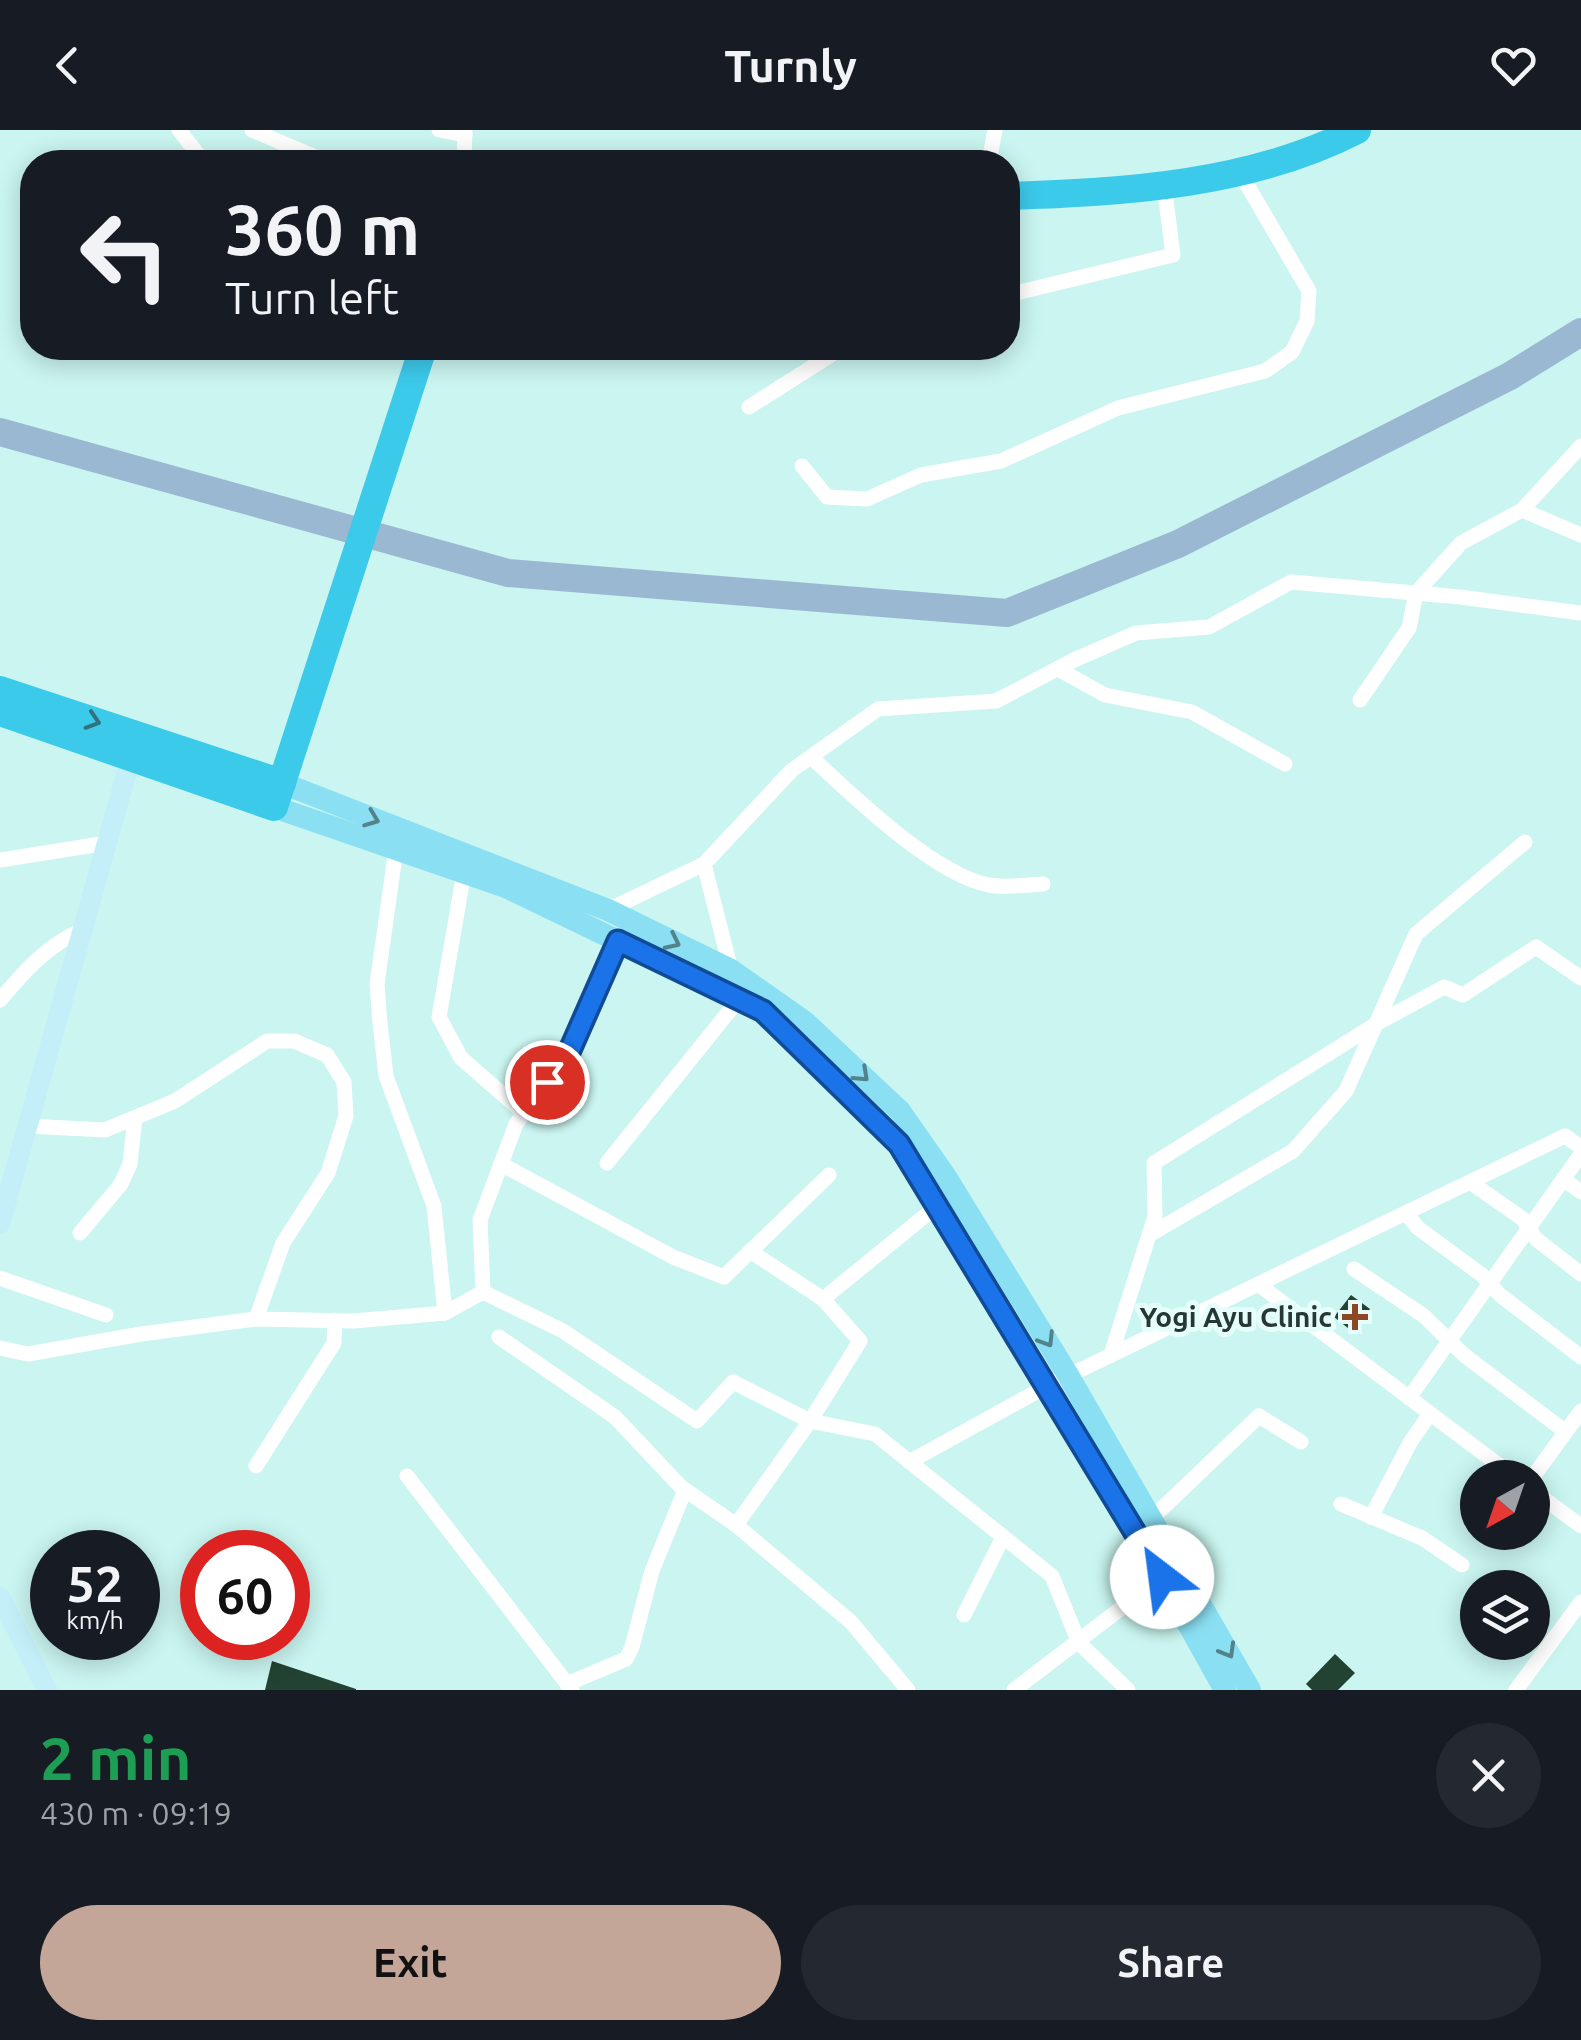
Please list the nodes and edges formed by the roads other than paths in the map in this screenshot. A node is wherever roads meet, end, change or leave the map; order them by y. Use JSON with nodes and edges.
{"nodes":[{"id":1,"x":179,"y":130,"type":"edge"},
{"id":2,"x":252,"y":130,"type":"edge"},
{"id":3,"x":439,"y":130,"type":"edge"},
{"id":4,"x":1357,"y":130,"type":"edge"},
{"id":5,"x":465,"y":133,"type":"edge"},
{"id":6,"x":195,"y":150,"type":"edge"},
{"id":7,"x":299,"y":150,"type":"edge"},
{"id":8,"x":1239,"y":171,"type":"junction"},
{"id":9,"x":1164,"y":184,"type":"junction"},
{"id":10,"x":1020,"y":195,"type":"edge"},
{"id":11,"x":1020,"y":292,"type":"edge"},
{"id":12,"x":419,"y":360,"type":"edge"},
{"id":13,"x":823,"y":360,"type":"edge"},
{"id":14,"x":749,"y":407,"type":"dead end"},
{"id":15,"x":1581,"y":446,"type":"edge"},
{"id":16,"x":802,"y":466,"type":"dead end"},
{"id":17,"x":1522,"y":510,"type":"junction"},
{"id":18,"x":1581,"y":535,"type":"edge"},
{"id":19,"x":1416,"y":593,"type":"junction"},
{"id":20,"x":1581,"y":613,"type":"edge"},
{"id":21,"x":1058,"y":669,"type":"junction"},
{"id":22,"x":0,"y":690,"type":"edge"},
{"id":23,"x":1360,"y":700,"type":"dead end"},
{"id":24,"x":0,"y":712,"type":"edge"},
{"id":25,"x":131,"y":757,"type":"junction"},
{"id":26,"x":811,"y":757,"type":"junction"},
{"id":27,"x":1285,"y":764,"type":"dead end"},
{"id":28,"x":278,"y":795,"type":"junction"},
{"id":29,"x":1525,"y":842,"type":"dead end"},
{"id":30,"x":107,"y":843,"type":"junction"},
{"id":31,"x":396,"y":849,"type":"junction"},
{"id":32,"x":0,"y":860,"type":"edge"},
{"id":33,"x":704,"y":864,"type":"junction"},
{"id":34,"x":464,"y":872,"type":"junction"},
{"id":35,"x":1043,"y":884,"type":"dead end"},
{"id":36,"x":608,"y":910,"type":"junction"},
{"id":37,"x":83,"y":930,"type":"junction"},
{"id":38,"x":618,"y":941,"type":"junction"},
{"id":39,"x":731,"y":970,"type":"junction"},
{"id":40,"x":1581,"y":978,"type":"edge"},
{"id":41,"x":739,"y":999,"type":"junction"},
{"id":42,"x":0,"y":1000,"type":"edge"},
{"id":43,"x":1376,"y":1024,"type":"junction"},
{"id":44,"x":524,"y":1113,"type":"junction"},
{"id":45,"x":135,"y":1118,"type":"junction"},
{"id":46,"x":28,"y":1126,"type":"junction"},
{"id":47,"x":1581,"y":1150,"type":"edge"},
{"id":48,"x":607,"y":1163,"type":"dead end"},
{"id":49,"x":501,"y":1164,"type":"junction"},
{"id":50,"x":829,"y":1175,"type":"dead end"},
{"id":51,"x":1563,"y":1179,"type":"junction"},
{"id":52,"x":1470,"y":1182,"type":"junction"},
{"id":53,"x":1581,"y":1192,"type":"edge"},
{"id":54,"x":938,"y":1206,"type":"junction"},
{"id":55,"x":1406,"y":1212,"type":"junction"},
{"id":56,"x":0,"y":1224,"type":"edge"},
{"id":57,"x":1528,"y":1228,"type":"junction"},
{"id":58,"x":80,"y":1234,"type":"dead end"},
{"id":59,"x":1148,"y":1235,"type":"junction"},
{"id":60,"x":750,"y":1251,"type":"junction"},
{"id":61,"x":1354,"y":1269,"type":"dead end"},
{"id":62,"x":1581,"y":1274,"type":"edge"},
{"id":63,"x":0,"y":1278,"type":"edge"},
{"id":64,"x":1258,"y":1284,"type":"junction"},
{"id":65,"x":1490,"y":1284,"type":"junction"},
{"id":66,"x":483,"y":1292,"type":"junction"},
{"id":67,"x":823,"y":1299,"type":"junction"},
{"id":68,"x":445,"y":1313,"type":"junction"},
{"id":69,"x":106,"y":1314,"type":"dead end"},
{"id":70,"x":256,"y":1319,"type":"junction"},
{"id":71,"x":335,"y":1320,"type":"junction"},
{"id":72,"x":500,"y":1337,"type":"dead end"},
{"id":73,"x":1450,"y":1340,"type":"junction"},
{"id":74,"x":0,"y":1348,"type":"edge"},
{"id":75,"x":1111,"y":1355,"type":"junction"},
{"id":76,"x":1581,"y":1357,"type":"edge"},
{"id":77,"x":1058,"y":1380,"type":"junction"},
{"id":78,"x":1409,"y":1398,"type":"junction"},
{"id":79,"x":1581,"y":1411,"type":"edge"},
{"id":80,"x":1430,"y":1414,"type":"junction"},
{"id":81,"x":810,"y":1421,"type":"junction"},
{"id":82,"x":1566,"y":1432,"type":"junction"},
{"id":83,"x":1300,"y":1442,"type":"dead end"},
{"id":84,"x":1492,"y":1460,"type":"edge"},
{"id":85,"x":1545,"y":1460,"type":"edge"},
{"id":86,"x":910,"y":1462,"type":"junction"},
{"id":87,"x":256,"y":1466,"type":"dead end"},
{"id":88,"x":407,"y":1476,"type":"dead end"},
{"id":89,"x":685,"y":1490,"type":"junction"},
{"id":90,"x":1550,"y":1503,"type":"edge"},
{"id":91,"x":1341,"y":1504,"type":"dead end"},
{"id":92,"x":1371,"y":1517,"type":"junction"},
{"id":93,"x":1152,"y":1518,"type":"junction"},
{"id":94,"x":736,"y":1525,"type":"junction"},
{"id":95,"x":1581,"y":1526,"type":"edge"},
{"id":96,"x":1003,"y":1537,"type":"junction"},
{"id":97,"x":1462,"y":1565,"type":"dead end"},
{"id":98,"x":1162,"y":1577,"type":"junction"},
{"id":99,"x":0,"y":1597,"type":"edge"},
{"id":100,"x":1581,"y":1602,"type":"edge"},
{"id":101,"x":964,"y":1615,"type":"dead end"},
{"id":102,"x":1079,"y":1643,"type":"junction"},
{"id":103,"x":569,"y":1687,"type":"edge"},
{"id":104,"x":47,"y":1690,"type":"edge"},
{"id":105,"x":908,"y":1690,"type":"edge"},
{"id":106,"x":1014,"y":1690,"type":"edge"},
{"id":107,"x":1128,"y":1690,"type":"edge"},
{"id":108,"x":1225,"y":1690,"type":"edge"},
{"id":109,"x":1250,"y":1690,"type":"edge"},
{"id":110,"x":1516,"y":1690,"type":"edge"}],
"edges":[{"from":1,"to":6,"type":"street"},
{"from":2,"to":7,"type":"street"},
{"from":3,"to":5,"type":"street"},
{"from":4,"to":8,"type":"highway"},
{"from":8,"to":9,"type":"highway"},
{"from":8,"to":16,"type":"street"},
{"from":9,"to":10,"type":"highway"},
{"from":9,"to":11,"type":"street"},
{"from":12,"to":28,"type":"highway"},
{"from":13,"to":14,"type":"street"},
{"from":15,"to":17,"type":"street"},
{"from":17,"to":18,"type":"street"},
{"from":17,"to":19,"type":"street"},
{"from":19,"to":20,"type":"street"},
{"from":19,"to":21,"type":"street"},
{"from":19,"to":23,"type":"street"},
{"from":21,"to":26,"type":"street"},
{"from":21,"to":27,"type":"street"},
{"from":22,"to":28,"type":"highway","one_way":true},
{"from":24,"to":25,"type":"highway"},
{"from":25,"to":28,"type":"highway"},
{"from":25,"to":30,"type":"street"},
{"from":26,"to":33,"type":"street"},
{"from":26,"to":35,"type":"street"},
{"from":28,"to":31,"type":"main road"},
{"from":28,"to":36,"type":"main road","one_way":true},
{"from":29,"to":43,"type":"street"},
{"from":30,"to":32,"type":"street"},
{"from":30,"to":37,"type":"street"},
{"from":31,"to":34,"type":"main road"},
{"from":31,"to":68,"type":"street"},
{"from":33,"to":36,"type":"street"},
{"from":33,"to":39,"type":"street"},
{"from":34,"to":38,"type":"main road"},
{"from":34,"to":44,"type":"street"},
{"from":36,"to":39,"type":"main road","one_way":true},
{"from":37,"to":42,"type":"street"},
{"from":37,"to":46,"type":"street"},
{"from":38,"to":41,"type":"main road"},
{"from":38,"to":44,"type":"street"},
{"from":39,"to":77,"type":"main road","one_way":true},
{"from":40,"to":43,"type":"street"},
{"from":41,"to":48,"type":"street"},
{"from":41,"to":54,"type":"main road"},
{"from":43,"to":59,"type":"street"},
{"from":43,"to":59,"type":"street"},
{"from":44,"to":49,"type":"street"},
{"from":45,"to":46,"type":"street"},
{"from":45,"to":58,"type":"street"},
{"from":45,"to":70,"type":"street"},
{"from":46,"to":56,"type":"street"},
{"from":47,"to":51,"type":"street"},
{"from":47,"to":52,"type":"street"},
{"from":49,"to":60,"type":"street"},
{"from":49,"to":66,"type":"street"},
{"from":50,"to":60,"type":"street"},
{"from":51,"to":53,"type":"street"},
{"from":51,"to":57,"type":"street"},
{"from":52,"to":55,"type":"street"},
{"from":52,"to":57,"type":"street"},
{"from":54,"to":67,"type":"street"},
{"from":54,"to":77,"type":"main road"},
{"from":55,"to":64,"type":"street"},
{"from":55,"to":65,"type":"street"},
{"from":57,"to":62,"type":"street"},
{"from":57,"to":65,"type":"street"},
{"from":59,"to":75,"type":"street"},
{"from":60,"to":67,"type":"street"},
{"from":61,"to":73,"type":"street"},
{"from":63,"to":69,"type":"street"},
{"from":64,"to":75,"type":"street"},
{"from":64,"to":78,"type":"street"},
{"from":65,"to":73,"type":"street"},
{"from":65,"to":76,"type":"street"},
{"from":66,"to":68,"type":"street"},
{"from":66,"to":81,"type":"street"},
{"from":67,"to":81,"type":"street"},
{"from":68,"to":71,"type":"street"},
{"from":70,"to":71,"type":"street"},
{"from":70,"to":74,"type":"street"},
{"from":71,"to":87,"type":"street"},
{"from":72,"to":89,"type":"street"},
{"from":73,"to":78,"type":"street"},
{"from":73,"to":82,"type":"street"},
{"from":75,"to":77,"type":"street"},
{"from":77,"to":86,"type":"street"},
{"from":77,"to":93,"type":"main road"},
{"from":77,"to":98,"type":"main road"},
{"from":78,"to":80,"type":"street"},
{"from":79,"to":82,"type":"street"},
{"from":80,"to":84,"type":"street"},
{"from":80,"to":92,"type":"street"},
{"from":81,"to":86,"type":"street"},
{"from":81,"to":94,"type":"street"},
{"from":82,"to":85,"type":"street"},
{"from":83,"to":93,"type":"street"},
{"from":86,"to":96,"type":"street"},
{"from":88,"to":103,"type":"street"},
{"from":89,"to":94,"type":"street"},
{"from":89,"to":103,"type":"street"},
{"from":90,"to":95,"type":"street"},
{"from":91,"to":92,"type":"street"},
{"from":92,"to":97,"type":"street"},
{"from":93,"to":109,"type":"main road","one_way":true},
{"from":94,"to":105,"type":"street"},
{"from":96,"to":101,"type":"street"},
{"from":96,"to":102,"type":"street"},
{"from":98,"to":102,"type":"street"},
{"from":98,"to":108,"type":"main road"},
{"from":99,"to":104,"type":"street"},
{"from":100,"to":110,"type":"street"},
{"from":102,"to":106,"type":"street"},
{"from":102,"to":107,"type":"street"}]}
